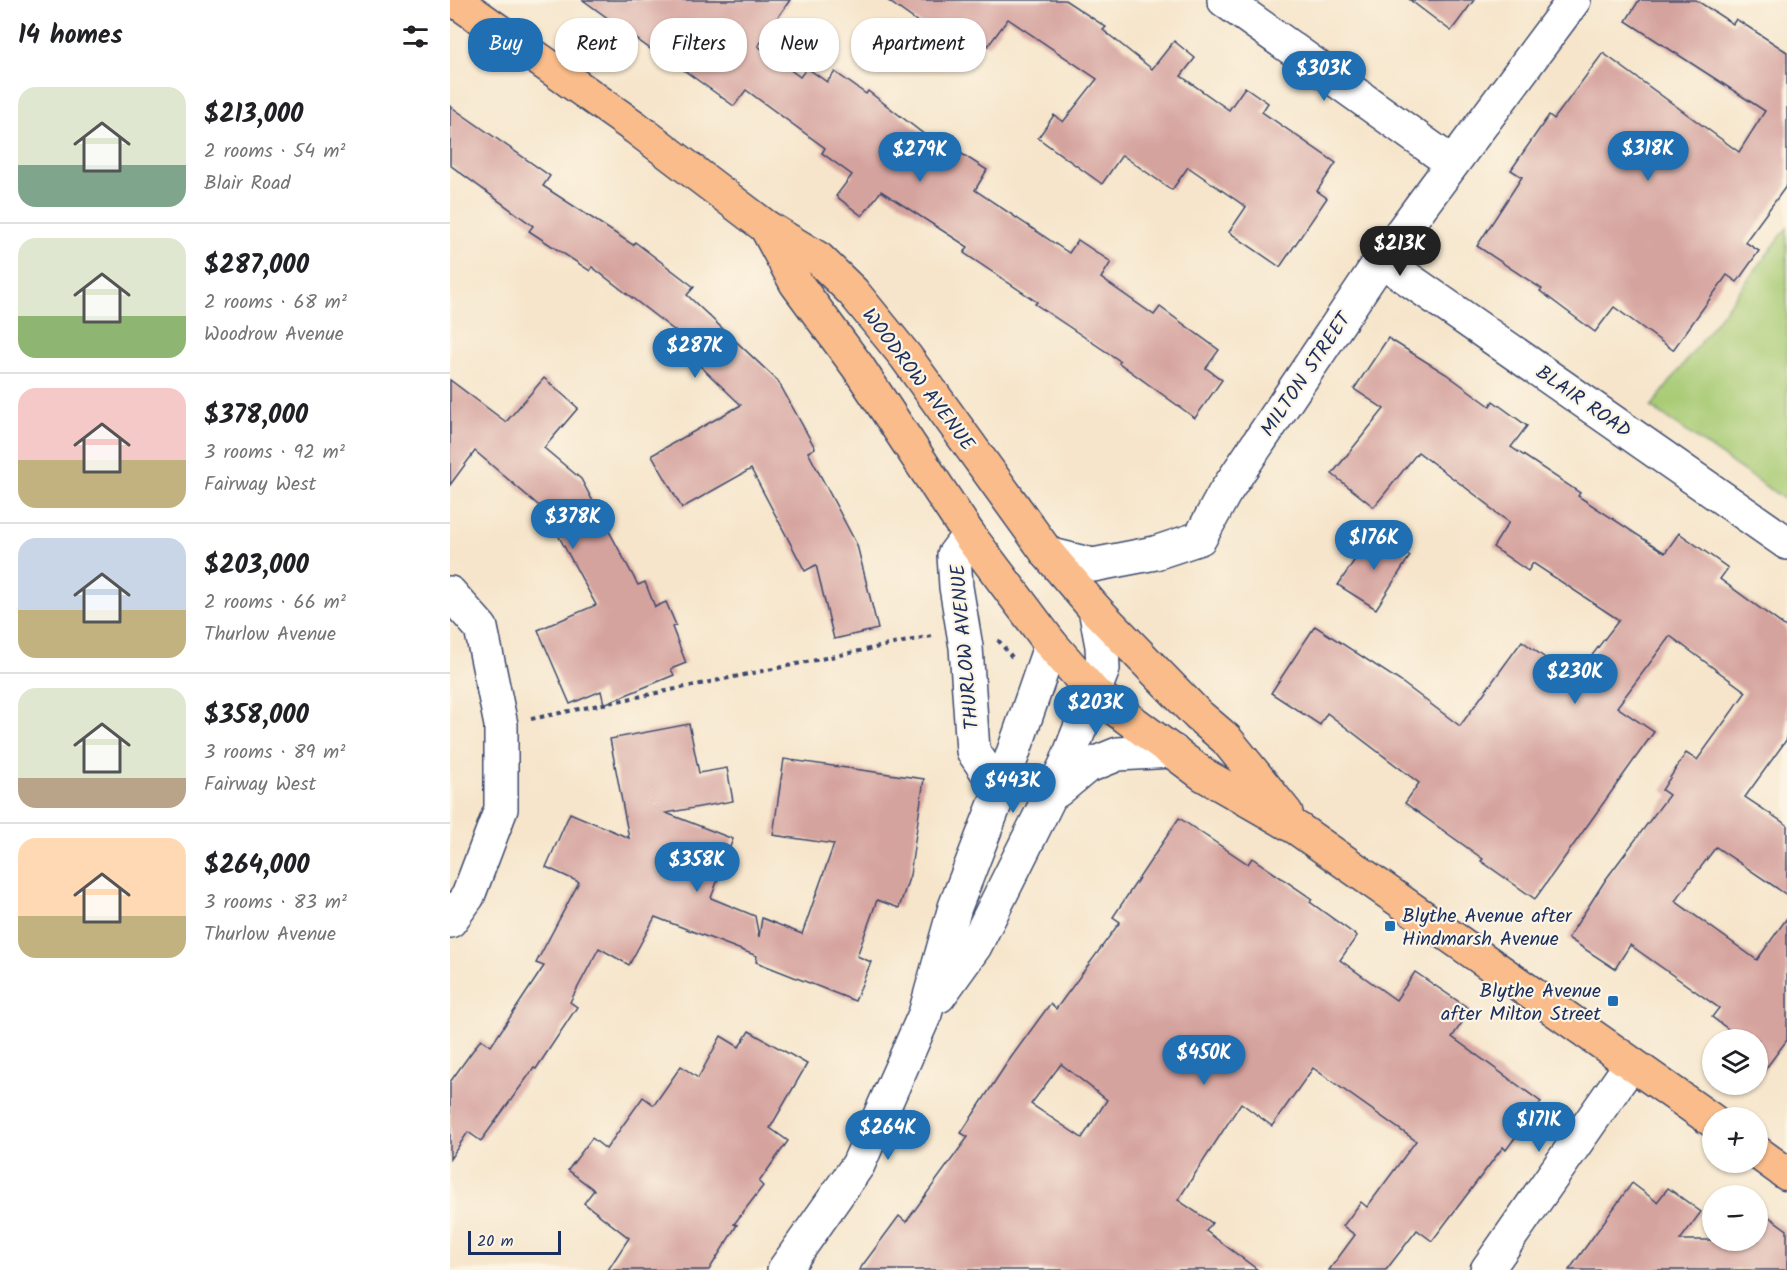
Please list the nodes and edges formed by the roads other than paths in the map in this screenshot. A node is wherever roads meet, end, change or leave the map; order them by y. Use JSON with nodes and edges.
{"nodes":[{"id":1,"x":455,"y":0,"type":"edge"},
{"id":2,"x":1224,"y":0,"type":"edge"},
{"id":3,"x":1574,"y":0,"type":"edge"},
{"id":4,"x":1452,"y":163,"type":"junction"},
{"id":5,"x":766,"y":227,"type":"junction"},
{"id":6,"x":1381,"y":260,"type":"junction"},
{"id":7,"x":969,"y":536,"type":"junction"},
{"id":8,"x":1787,"y":543,"type":"edge"},
{"id":9,"x":1048,"y":554,"type":"junction"},
{"id":10,"x":450,"y":592,"type":"edge"},
{"id":11,"x":1095,"y":609,"type":"junction"},
{"id":12,"x":1051,"y":644,"type":"junction"},
{"id":13,"x":1094,"y":693,"type":"junction"},
{"id":14,"x":1173,"y":752,"type":"junction"},
{"id":15,"x":1000,"y":791,"type":"junction"},
{"id":16,"x":1050,"y":797,"type":"junction"},
{"id":17,"x":1298,"y":829,"type":"junction"},
{"id":18,"x":450,"y":921,"type":"edge"},
{"id":19,"x":926,"y":1014,"type":"junction"},
{"id":20,"x":1631,"y":1064,"type":"junction"},
{"id":21,"x":1702,"y":1113,"type":"edge"},
{"id":22,"x":1768,"y":1160,"type":"edge"},
{"id":23,"x":1787,"y":1174,"type":"edge"},
{"id":24,"x":784,"y":1270,"type":"edge"},
{"id":25,"x":1487,"y":1270,"type":"edge"}],
"edges":[{"from":1,"to":5,"type":"main road","name":"WOODROW AVENUE"},
{"from":2,"to":4,"type":"street"},
{"from":3,"to":4,"type":"street","name":"MILTON STREET"},
{"from":4,"to":6,"type":"street","name":"MILTON STREET"},
{"from":5,"to":7,"type":"main road","name":"WOODROW AVENUE"},
{"from":5,"to":9,"type":"main road","name":"WOODROW AVENUE"},
{"from":6,"to":8,"type":"street","name":"BLAIR ROAD"},
{"from":6,"to":9,"type":"street","name":"MILTON STREET"},
{"from":7,"to":12,"type":"main road","name":"WOODROW AVENUE"},
{"from":7,"to":15,"type":"street","name":"THURLOW AVENUE"},
{"from":9,"to":11,"type":"main road","name":"WOODROW AVENUE"},
{"from":10,"to":18,"type":"street"},
{"from":11,"to":13,"type":"street"},
{"from":11,"to":17,"type":"main road","name":"WOODROW AVENUE"},
{"from":12,"to":13,"type":"main road","name":"WOODROW AVENUE"},
{"from":12,"to":15,"type":"street"},
{"from":13,"to":14,"type":"main road","name":"WOODROW AVENUE"},
{"from":13,"to":16,"type":"street"},
{"from":14,"to":16,"type":"street"},
{"from":14,"to":17,"type":"main road","name":"WOODROW AVENUE"},
{"from":15,"to":19,"type":"street"},
{"from":16,"to":19,"type":"street"},
{"from":17,"to":20,"type":"main road"},
{"from":19,"to":24,"type":"street"},
{"from":20,"to":21,"type":"main road"},
{"from":20,"to":25,"type":"street"},
{"from":22,"to":23,"type":"main road"}]}
